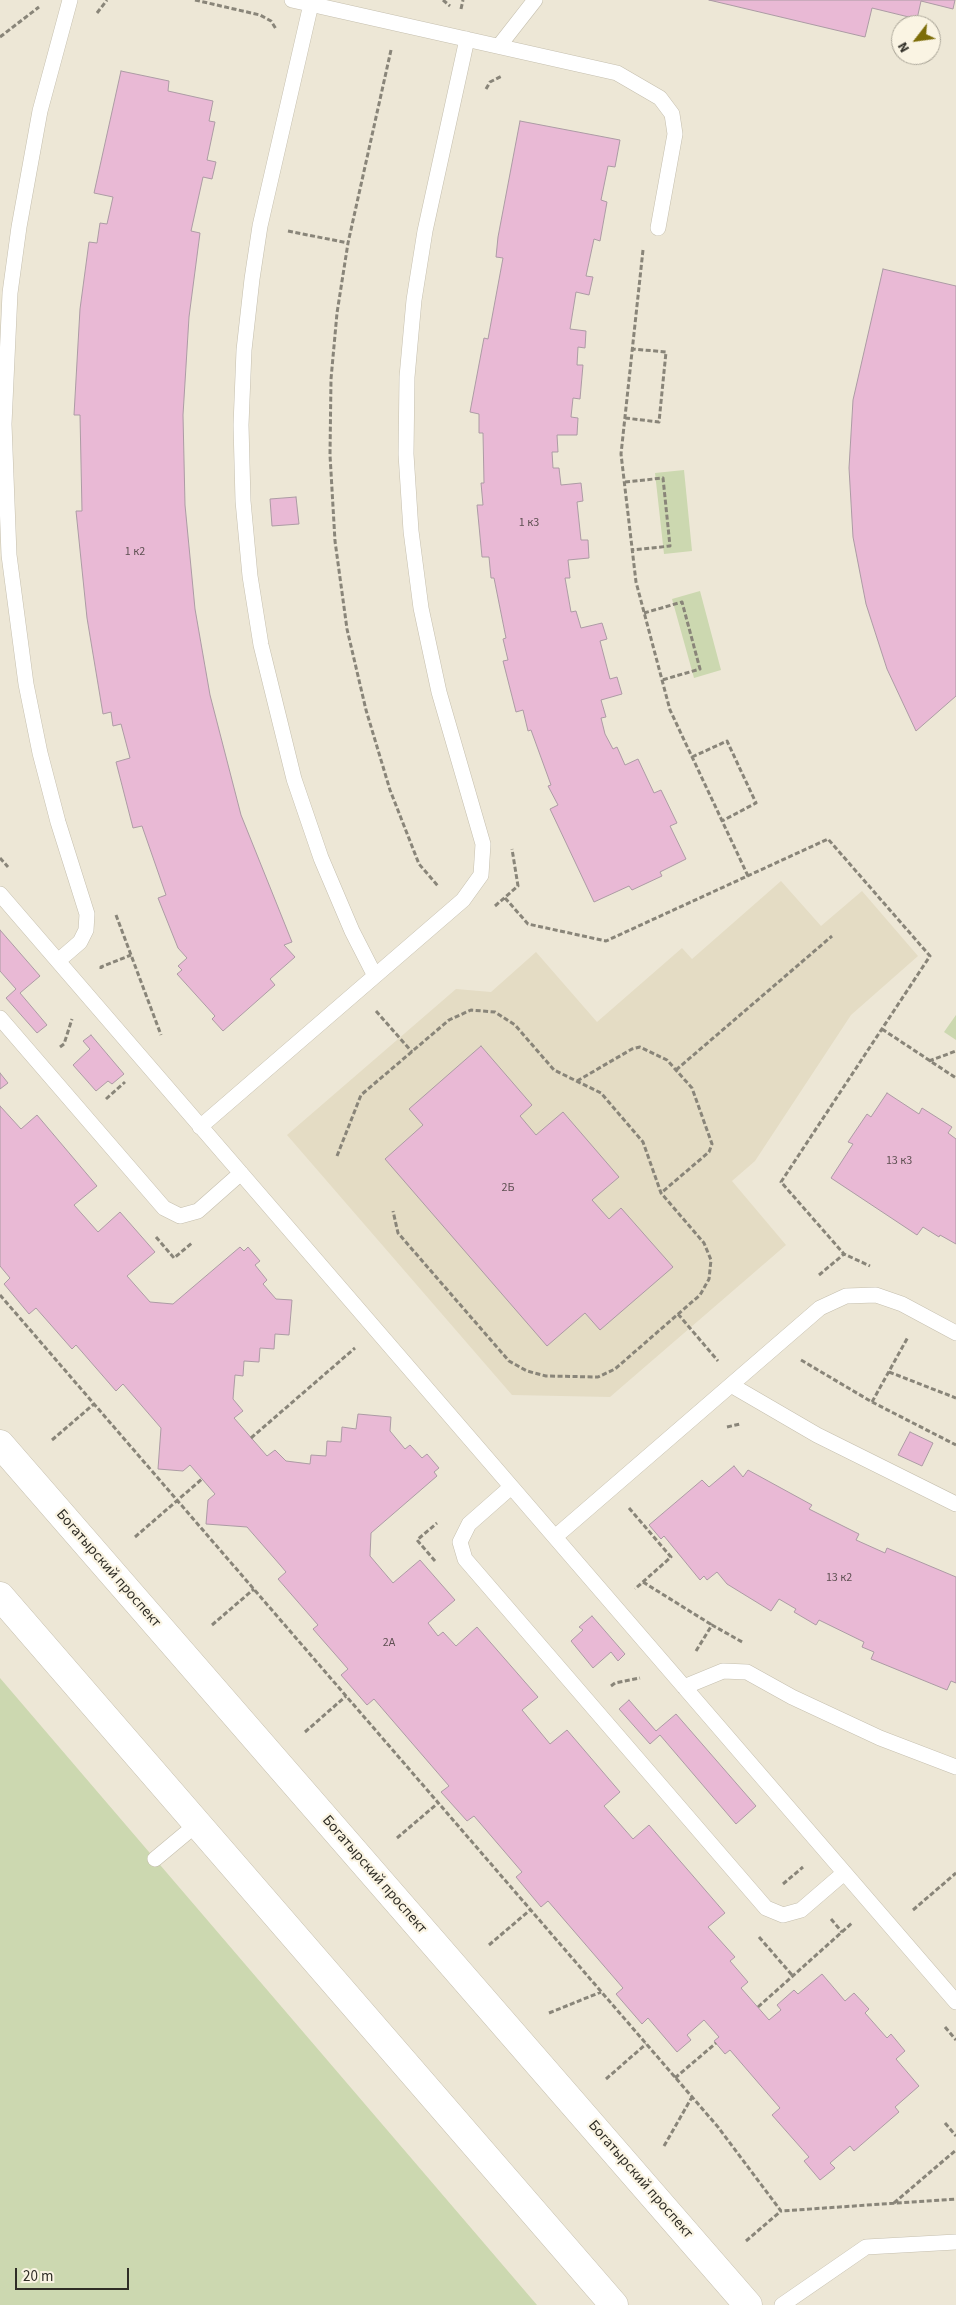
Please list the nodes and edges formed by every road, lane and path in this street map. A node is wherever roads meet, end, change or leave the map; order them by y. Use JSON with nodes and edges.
{"nodes":[{"id":1,"x":70,"y":0,"type":"edge"},
{"id":2,"x":107,"y":0,"type":"edge"},
{"id":3,"x":292,"y":0,"type":"edge"},
{"id":4,"x":534,"y":0,"type":"edge"},
{"id":5,"x":43,"y":3,"type":"dead end"},
{"id":6,"x":311,"y":4,"type":"junction"},
{"id":7,"x":93,"y":18,"type":"dead end"},
{"id":8,"x":0,"y":37,"type":"edge"},
{"id":9,"x":467,"y":40,"type":"junction"},
{"id":10,"x":385,"y":46,"type":"dead end"},
{"id":11,"x":499,"y":46,"type":"junction"},
{"id":12,"x":392,"y":47,"type":"junction"},
{"id":13,"x":399,"y":49,"type":"dead end"},
{"id":14,"x":260,"y":226,"type":"junction"},
{"id":15,"x":658,"y":228,"type":"joint"},
{"id":16,"x":348,"y":243,"type":"junction"},
{"id":17,"x":633,"y":348,"type":"junction"},
{"id":18,"x":625,"y":418,"type":"junction"},
{"id":19,"x":624,"y":482,"type":"junction"},
{"id":20,"x":632,"y":550,"type":"junction"},
{"id":21,"x":644,"y":613,"type":"junction"},
{"id":22,"x":662,"y":680,"type":"junction"},
{"id":23,"x":692,"y":757,"type":"junction"},
{"id":24,"x":722,"y":821,"type":"junction"},
{"id":25,"x":0,"y":858,"type":"edge"},
{"id":26,"x":12,"y":872,"type":"dead end"},
{"id":27,"x":748,"y":876,"type":"junction"},
{"id":28,"x":443,"y":883,"type":"dead end"},
{"id":29,"x":438,"y":887,"type":"junction"},
{"id":30,"x":431,"y":893,"type":"dead end"},
{"id":31,"x":0,"y":894,"type":"edge"},
{"id":32,"x":505,"y":898,"type":"dead end"},
{"id":33,"x":116,"y":912,"type":"dead end"},
{"id":34,"x":832,"y":936,"type":"dead end"},
{"id":35,"x":58,"y":961,"type":"junction"},
{"id":36,"x":375,"y":976,"type":"junction"},
{"id":37,"x":375,"y":1010,"type":"dead end"},
{"id":38,"x":0,"y":1018,"type":"edge"},
{"id":39,"x":882,"y":1029,"type":"junction"},
{"id":40,"x":162,"y":1038,"type":"dead end"},
{"id":41,"x":956,"y":1051,"type":"edge"},
{"id":42,"x":412,"y":1052,"type":"junction"},
{"id":43,"x":929,"y":1061,"type":"junction"},
{"id":44,"x":676,"y":1070,"type":"junction"},
{"id":45,"x":956,"y":1078,"type":"edge"},
{"id":46,"x":577,"y":1081,"type":"junction"},
{"id":47,"x":200,"y":1127,"type":"junction"},
{"id":48,"x":337,"y":1156,"type":"dead end"},
{"id":49,"x":241,"y":1173,"type":"junction"},
{"id":50,"x":661,"y":1194,"type":"junction"},
{"id":51,"x":393,"y":1211,"type":"dead end"},
{"id":52,"x":155,"y":1236,"type":"dead end"},
{"id":53,"x":195,"y":1240,"type":"dead end"},
{"id":54,"x":844,"y":1254,"type":"dead end"},
{"id":55,"x":0,"y":1296,"type":"edge"},
{"id":56,"x":678,"y":1314,"type":"junction"},
{"id":57,"x":920,"y":1314,"type":"junction"},
{"id":58,"x":956,"y":1333,"type":"edge"},
{"id":59,"x":363,"y":1353,"type":"dead end"},
{"id":60,"x":806,"y":1354,"type":"dead end"},
{"id":61,"x":800,"y":1360,"type":"junction"},
{"id":62,"x":719,"y":1362,"type":"dead end"},
{"id":63,"x":795,"y":1364,"type":"dead end"},
{"id":64,"x":889,"y":1372,"type":"junction"},
{"id":65,"x":731,"y":1385,"type":"junction"},
{"id":66,"x":956,"y":1398,"type":"edge"},
{"id":67,"x":872,"y":1402,"type":"junction"},
{"id":68,"x":94,"y":1404,"type":"junction"},
{"id":69,"x":742,"y":1424,"type":"dead end"},
{"id":70,"x":726,"y":1427,"type":"dead end"},
{"id":71,"x":251,"y":1438,"type":"dead end"},
{"id":72,"x":52,"y":1440,"type":"dead end"},
{"id":73,"x":0,"y":1444,"type":"edge"},
{"id":74,"x":956,"y":1444,"type":"edge"},
{"id":75,"x":202,"y":1479,"type":"dead end"},
{"id":76,"x":511,"y":1487,"type":"junction"},
{"id":77,"x":177,"y":1501,"type":"junction"},
{"id":78,"x":636,"y":1501,"type":"dead end"},
{"id":79,"x":956,"y":1504,"type":"edge"},
{"id":80,"x":629,"y":1507,"type":"junction"},
{"id":81,"x":622,"y":1513,"type":"dead end"},
{"id":82,"x":438,"y":1522,"type":"dead end"},
{"id":83,"x":136,"y":1537,"type":"dead end"},
{"id":84,"x":555,"y":1537,"type":"junction"},
{"id":85,"x":436,"y":1563,"type":"dead end"},
{"id":86,"x":643,"y":1582,"type":"junction"},
{"id":87,"x":254,"y":1589,"type":"junction"},
{"id":88,"x":634,"y":1590,"type":"dead end"},
{"id":89,"x":0,"y":1596,"type":"edge"},
{"id":90,"x":212,"y":1625,"type":"dead end"},
{"id":91,"x":712,"y":1625,"type":"dead end"},
{"id":92,"x":684,"y":1687,"type":"junction"},
{"id":93,"x":346,"y":1696,"type":"junction"},
{"id":94,"x":305,"y":1732,"type":"dead end"},
{"id":95,"x":956,"y":1767,"type":"edge"},
{"id":96,"x":438,"y":1803,"type":"junction"},
{"id":97,"x":197,"y":1824,"type":"junction"},
{"id":98,"x":397,"y":1838,"type":"dead end"},
{"id":99,"x":155,"y":1859,"type":"dead end"},
{"id":100,"x":844,"y":1873,"type":"junction"},
{"id":101,"x":956,"y":1873,"type":"edge"},
{"id":102,"x":906,"y":1906,"type":"dead end"},
{"id":103,"x":530,"y":1910,"type":"junction"},
{"id":104,"x":830,"y":1919,"type":"dead end"},
{"id":105,"x":854,"y":1922,"type":"dead end"},
{"id":106,"x":753,"y":1930,"type":"dead end"},
{"id":107,"x":842,"y":1932,"type":"junction"},
{"id":108,"x":489,"y":1945,"type":"dead end"},
{"id":109,"x":792,"y":1975,"type":"junction"},
{"id":110,"x":601,"y":1992,"type":"junction"},
{"id":111,"x":956,"y":2002,"type":"edge"},
{"id":112,"x":758,"y":2007,"type":"dead end"},
{"id":113,"x":549,"y":2013,"type":"dead end"},
{"id":114,"x":716,"y":2042,"type":"dead end"},
{"id":115,"x":646,"y":2044,"type":"junction"},
{"id":116,"x":675,"y":2078,"type":"junction"},
{"id":117,"x":606,"y":2079,"type":"dead end"},
{"id":118,"x":692,"y":2097,"type":"junction"},
{"id":119,"x":945,"y":2123,"type":"dead end"},
{"id":120,"x":956,"y":2136,"type":"edge"},
{"id":121,"x":664,"y":2146,"type":"dead end"},
{"id":122,"x":956,"y":2150,"type":"edge"},
{"id":123,"x":956,"y":2199,"type":"edge"},
{"id":124,"x":894,"y":2203,"type":"junction"},
{"id":125,"x":781,"y":2211,"type":"junction"},
{"id":126,"x":746,"y":2241,"type":"dead end"},
{"id":127,"x":956,"y":2242,"type":"edge"},
{"id":128,"x":614,"y":2305,"type":"edge"},
{"id":129,"x":748,"y":2305,"type":"edge"},
{"id":130,"x":782,"y":2305,"type":"edge"}],
"edges":[{"from":1,"to":35,"type":"lane"},
{"from":2,"to":7,"type":"path"},
{"from":3,"to":6,"type":"lane"},
{"from":4,"to":11,"type":"lane"},
{"from":5,"to":8,"type":"path"},
{"from":6,"to":9,"type":"lane"},
{"from":6,"to":14,"type":"lane"},
{"from":9,"to":11,"type":"lane"},
{"from":9,"to":36,"type":"lane"},
{"from":10,"to":12,"type":"path"},
{"from":11,"to":15,"type":"lane"},
{"from":12,"to":13,"type":"path"},
{"from":12,"to":16,"type":"path"},
{"from":14,"to":16,"type":"path"},
{"from":14,"to":36,"type":"lane"},
{"from":15,"to":17,"type":"path"},
{"from":16,"to":29,"type":"path"},
{"from":17,"to":18,"type":"path"},
{"from":17,"to":18,"type":"path"},
{"from":18,"to":19,"type":"path"},
{"from":19,"to":20,"type":"path"},
{"from":19,"to":20,"type":"path"},
{"from":20,"to":21,"type":"path"},
{"from":21,"to":22,"type":"path"},
{"from":21,"to":22,"type":"path"},
{"from":22,"to":23,"type":"path"},
{"from":23,"to":24,"type":"path"},
{"from":23,"to":24,"type":"path"},
{"from":24,"to":27,"type":"path"},
{"from":25,"to":26,"type":"path"},
{"from":27,"to":32,"type":"path"},
{"from":27,"to":39,"type":"path"},
{"from":28,"to":29,"type":"path"},
{"from":29,"to":30,"type":"path"},
{"from":31,"to":35,"type":"lane"},
{"from":33,"to":40,"type":"path"},
{"from":34,"to":44,"type":"path"},
{"from":35,"to":47,"type":"lane"},
{"from":36,"to":47,"type":"lane"},
{"from":37,"to":42,"type":"path"},
{"from":38,"to":49,"type":"lane"},
{"from":39,"to":43,"type":"path"},
{"from":39,"to":54,"type":"path"},
{"from":41,"to":43,"type":"path"},
{"from":42,"to":46,"type":"path"},
{"from":42,"to":48,"type":"path"},
{"from":43,"to":45,"type":"path"},
{"from":44,"to":46,"type":"path"},
{"from":44,"to":50,"type":"path"},
{"from":46,"to":50,"type":"path"},
{"from":47,"to":49,"type":"lane"},
{"from":49,"to":76,"type":"lane"},
{"from":50,"to":56,"type":"path"},
{"from":51,"to":56,"type":"path"},
{"from":52,"to":53,"type":"path"},
{"from":55,"to":68,"type":"path"},
{"from":56,"to":62,"type":"path"},
{"from":57,"to":58,"type":"lane"},
{"from":57,"to":64,"type":"path"},
{"from":57,"to":65,"type":"lane"},
{"from":59,"to":71,"type":"path"},
{"from":60,"to":61,"type":"path"},
{"from":61,"to":63,"type":"path"},
{"from":61,"to":67,"type":"path"},
{"from":64,"to":66,"type":"path"},
{"from":64,"to":67,"type":"path"},
{"from":65,"to":79,"type":"lane"},
{"from":65,"to":84,"type":"lane"},
{"from":67,"to":74,"type":"path"},
{"from":68,"to":72,"type":"path"},
{"from":68,"to":77,"type":"path"},
{"from":69,"to":70,"type":"path"},
{"from":73,"to":129,"type":"main road","name":"Богатырский проспект"},
{"from":75,"to":77,"type":"path"},
{"from":76,"to":84,"type":"lane"},
{"from":76,"to":100,"type":"lane"},
{"from":77,"to":83,"type":"path"},
{"from":77,"to":87,"type":"path"},
{"from":78,"to":80,"type":"path"},
{"from":80,"to":81,"type":"path"},
{"from":80,"to":86,"type":"path"},
{"from":82,"to":85,"type":"path"},
{"from":84,"to":92,"type":"lane"},
{"from":86,"to":88,"type":"path"},
{"from":86,"to":91,"type":"path"},
{"from":87,"to":90,"type":"path"},
{"from":87,"to":93,"type":"path"},
{"from":89,"to":97,"type":"main road"},
{"from":92,"to":95,"type":"lane"},
{"from":92,"to":100,"type":"lane"},
{"from":93,"to":94,"type":"path"},
{"from":93,"to":96,"type":"path"},
{"from":96,"to":98,"type":"path"},
{"from":96,"to":103,"type":"path"},
{"from":97,"to":99,"type":"lane"},
{"from":97,"to":128,"type":"main road"},
{"from":100,"to":111,"type":"lane"},
{"from":101,"to":102,"type":"path"},
{"from":103,"to":108,"type":"path"},
{"from":103,"to":110,"type":"path"},
{"from":104,"to":107,"type":"path"},
{"from":105,"to":107,"type":"path"},
{"from":106,"to":109,"type":"path"},
{"from":107,"to":109,"type":"path"},
{"from":109,"to":112,"type":"path"},
{"from":110,"to":113,"type":"path"},
{"from":110,"to":115,"type":"path"},
{"from":114,"to":116,"type":"path"},
{"from":115,"to":116,"type":"path"},
{"from":115,"to":117,"type":"path"},
{"from":116,"to":118,"type":"path"},
{"from":118,"to":121,"type":"path"},
{"from":118,"to":125,"type":"path"},
{"from":119,"to":120,"type":"path"},
{"from":122,"to":124,"type":"path"},
{"from":123,"to":124,"type":"path"},
{"from":124,"to":125,"type":"path"},
{"from":125,"to":126,"type":"path"},
{"from":127,"to":130,"type":"lane"}]}
